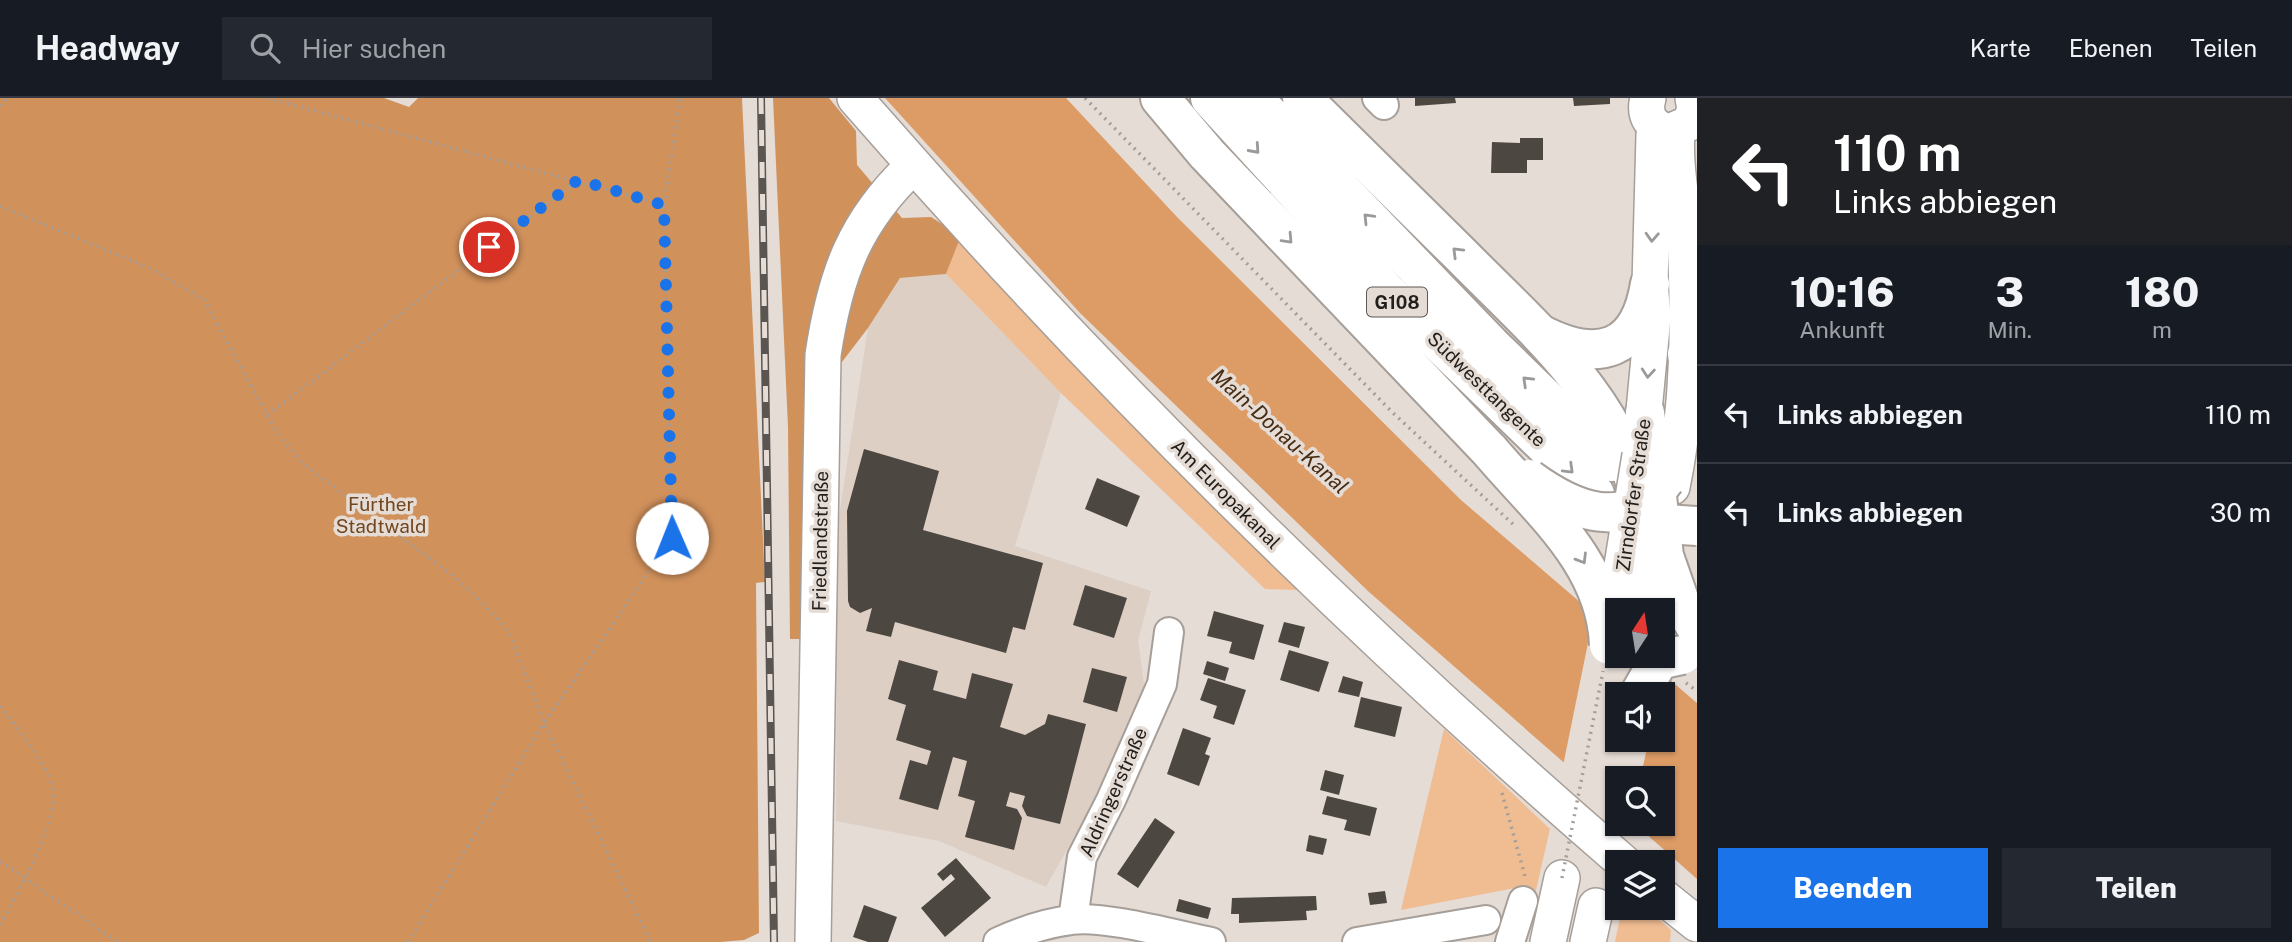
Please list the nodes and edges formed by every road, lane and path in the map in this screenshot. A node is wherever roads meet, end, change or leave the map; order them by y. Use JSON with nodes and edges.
{"nodes":[{"id":1,"x":7,"y":98,"type":"edge"},
{"id":2,"x":267,"y":98,"type":"edge"},
{"id":3,"x":680,"y":98,"type":"edge"},
{"id":4,"x":855,"y":98,"type":"edge"},
{"id":5,"x":1085,"y":98,"type":"edge"},
{"id":6,"x":1160,"y":98,"type":"edge"},
{"id":7,"x":1210,"y":98,"type":"edge"},
{"id":8,"x":1253,"y":98,"type":"edge"},
{"id":9,"x":1302,"y":98,"type":"edge"},
{"id":10,"x":0,"y":106,"type":"edge"},
{"id":11,"x":1677,"y":110,"type":"edge"},
{"id":12,"x":914,"y":166,"type":"junction"},
{"id":13,"x":578,"y":180,"type":"junction"},
{"id":14,"x":664,"y":205,"type":"junction"},
{"id":15,"x":0,"y":206,"type":"edge"},
{"id":16,"x":1650,"y":284,"type":"junction"},
{"id":17,"x":1538,"y":333,"type":"junction"},
{"id":18,"x":1688,"y":354,"type":"junction"},
{"id":19,"x":1697,"y":414,"type":"edge"},
{"id":20,"x":267,"y":415,"type":"junction"},
{"id":21,"x":1487,"y":448,"type":"junction"},
{"id":22,"x":1647,"y":491,"type":"edge"},
{"id":23,"x":1525,"y":535,"type":"dead end"},
{"id":24,"x":1632,"y":598,"type":"edge"},
{"id":25,"x":1645,"y":598,"type":"edge"},
{"id":26,"x":1605,"y":608,"type":"edge"},
{"id":27,"x":1697,"y":629,"type":"edge"},
{"id":28,"x":1168,"y":632,"type":"dead end"},
{"id":29,"x":1697,"y":658,"type":"edge"},
{"id":30,"x":1619,"y":668,"type":"edge"},
{"id":31,"x":1645,"y":682,"type":"edge"},
{"id":32,"x":0,"y":706,"type":"edge"},
{"id":33,"x":544,"y":723,"type":"junction"},
{"id":34,"x":1500,"y":788,"type":"dead end"},
{"id":35,"x":1609,"y":850,"type":"edge"},
{"id":36,"x":0,"y":861,"type":"edge"},
{"id":37,"x":24,"y":877,"type":"junction"},
{"id":38,"x":1562,"y":878,"type":"joint"},
{"id":39,"x":1523,"y":901,"type":"joint"},
{"id":40,"x":1596,"y":906,"type":"dead end"},
{"id":41,"x":1675,"y":906,"type":"edge"},
{"id":42,"x":1073,"y":919,"type":"junction"},
{"id":43,"x":1486,"y":920,"type":"dead end"},
{"id":44,"x":1697,"y":923,"type":"edge"},
{"id":45,"x":0,"y":926,"type":"edge"},
{"id":46,"x":1445,"y":936,"type":"edge"},
{"id":47,"x":118,"y":942,"type":"edge"},
{"id":48,"x":408,"y":942,"type":"edge"},
{"id":49,"x":651,"y":942,"type":"edge"},
{"id":50,"x":813,"y":942,"type":"edge"},
{"id":51,"x":998,"y":942,"type":"edge"},
{"id":52,"x":1212,"y":942,"type":"edge"},
{"id":53,"x":1357,"y":942,"type":"edge"},
{"id":54,"x":1510,"y":942,"type":"edge"},
{"id":55,"x":1548,"y":942,"type":"edge"},
{"id":56,"x":1588,"y":942,"type":"edge"}],
"edges":[{"from":1,"to":10,"type":"path"},
{"from":2,"to":13,"type":"path"},
{"from":3,"to":14,"type":"path"},
{"from":4,"to":12,"type":"main road","name":"Am Europakanal"},
{"from":5,"to":23,"type":"path"},
{"from":6,"to":21,"type":"highway","one_way":true},
{"from":7,"to":22,"type":"highway","name":"Südwesttangente","number":"G108","one_way":true},
{"from":22,"to":8,"type":"highway","name":"Südwesttangente","number":"G108","one_way":true},
{"from":17,"to":9,"type":"highway","one_way":true},
{"from":11,"to":16,"type":"main road","name":"Zirndorfer Straße","one_way":true},
{"from":11,"to":18,"type":"main road","name":"Zirndorfer Straße"},
{"from":12,"to":35,"type":"main road","name":"Am Europakanal"},
{"from":12,"to":50,"type":"main road","name":"Friedlandstraße"},
{"from":13,"to":14,"type":"path"},
{"from":13,"to":20,"type":"path"},
{"from":14,"to":33,"type":"path"},
{"from":15,"to":20,"type":"path"},
{"from":16,"to":17,"type":"highway"},
{"from":16,"to":22,"type":"main road","name":"Zirndorfer Straße","one_way":true},
{"from":17,"to":22,"type":"highway"},
{"from":18,"to":19,"type":"highway"},
{"from":18,"to":22,"type":"main road","name":"Zirndorfer Straße"},
{"from":20,"to":33,"type":"path"},
{"from":21,"to":22,"type":"highway","bridge":true},
{"from":21,"to":26,"type":"highway","one_way":true,"bridge":true},
{"from":22,"to":24,"type":"main road","name":"Zirndorfer Straße","bridge":true},
{"from":22,"to":25,"type":"highway","bridge":true},
{"from":22,"to":27,"type":"highway","bridge":true},
{"from":28,"to":42,"type":"street","name":"Aldringerstraße"},
{"from":29,"to":31,"type":"highway","bridge":true},
{"from":30,"to":38,"type":"path","bridge":true},
{"from":32,"to":37,"type":"path"},
{"from":33,"to":48,"type":"path"},
{"from":33,"to":49,"type":"path"},
{"from":34,"to":39,"type":"path"},
{"from":36,"to":37,"type":"path"},
{"from":37,"to":45,"type":"path"},
{"from":37,"to":47,"type":"path"},
{"from":38,"to":55,"type":"main road"},
{"from":39,"to":54,"type":"street"},
{"from":40,"to":56,"type":"main road"},
{"from":41,"to":44,"type":"main road"},
{"from":42,"to":51,"type":"street"},
{"from":42,"to":52,"type":"street"},
{"from":43,"to":46,"type":"street"},
{"from":46,"to":53,"type":"street"}]}
